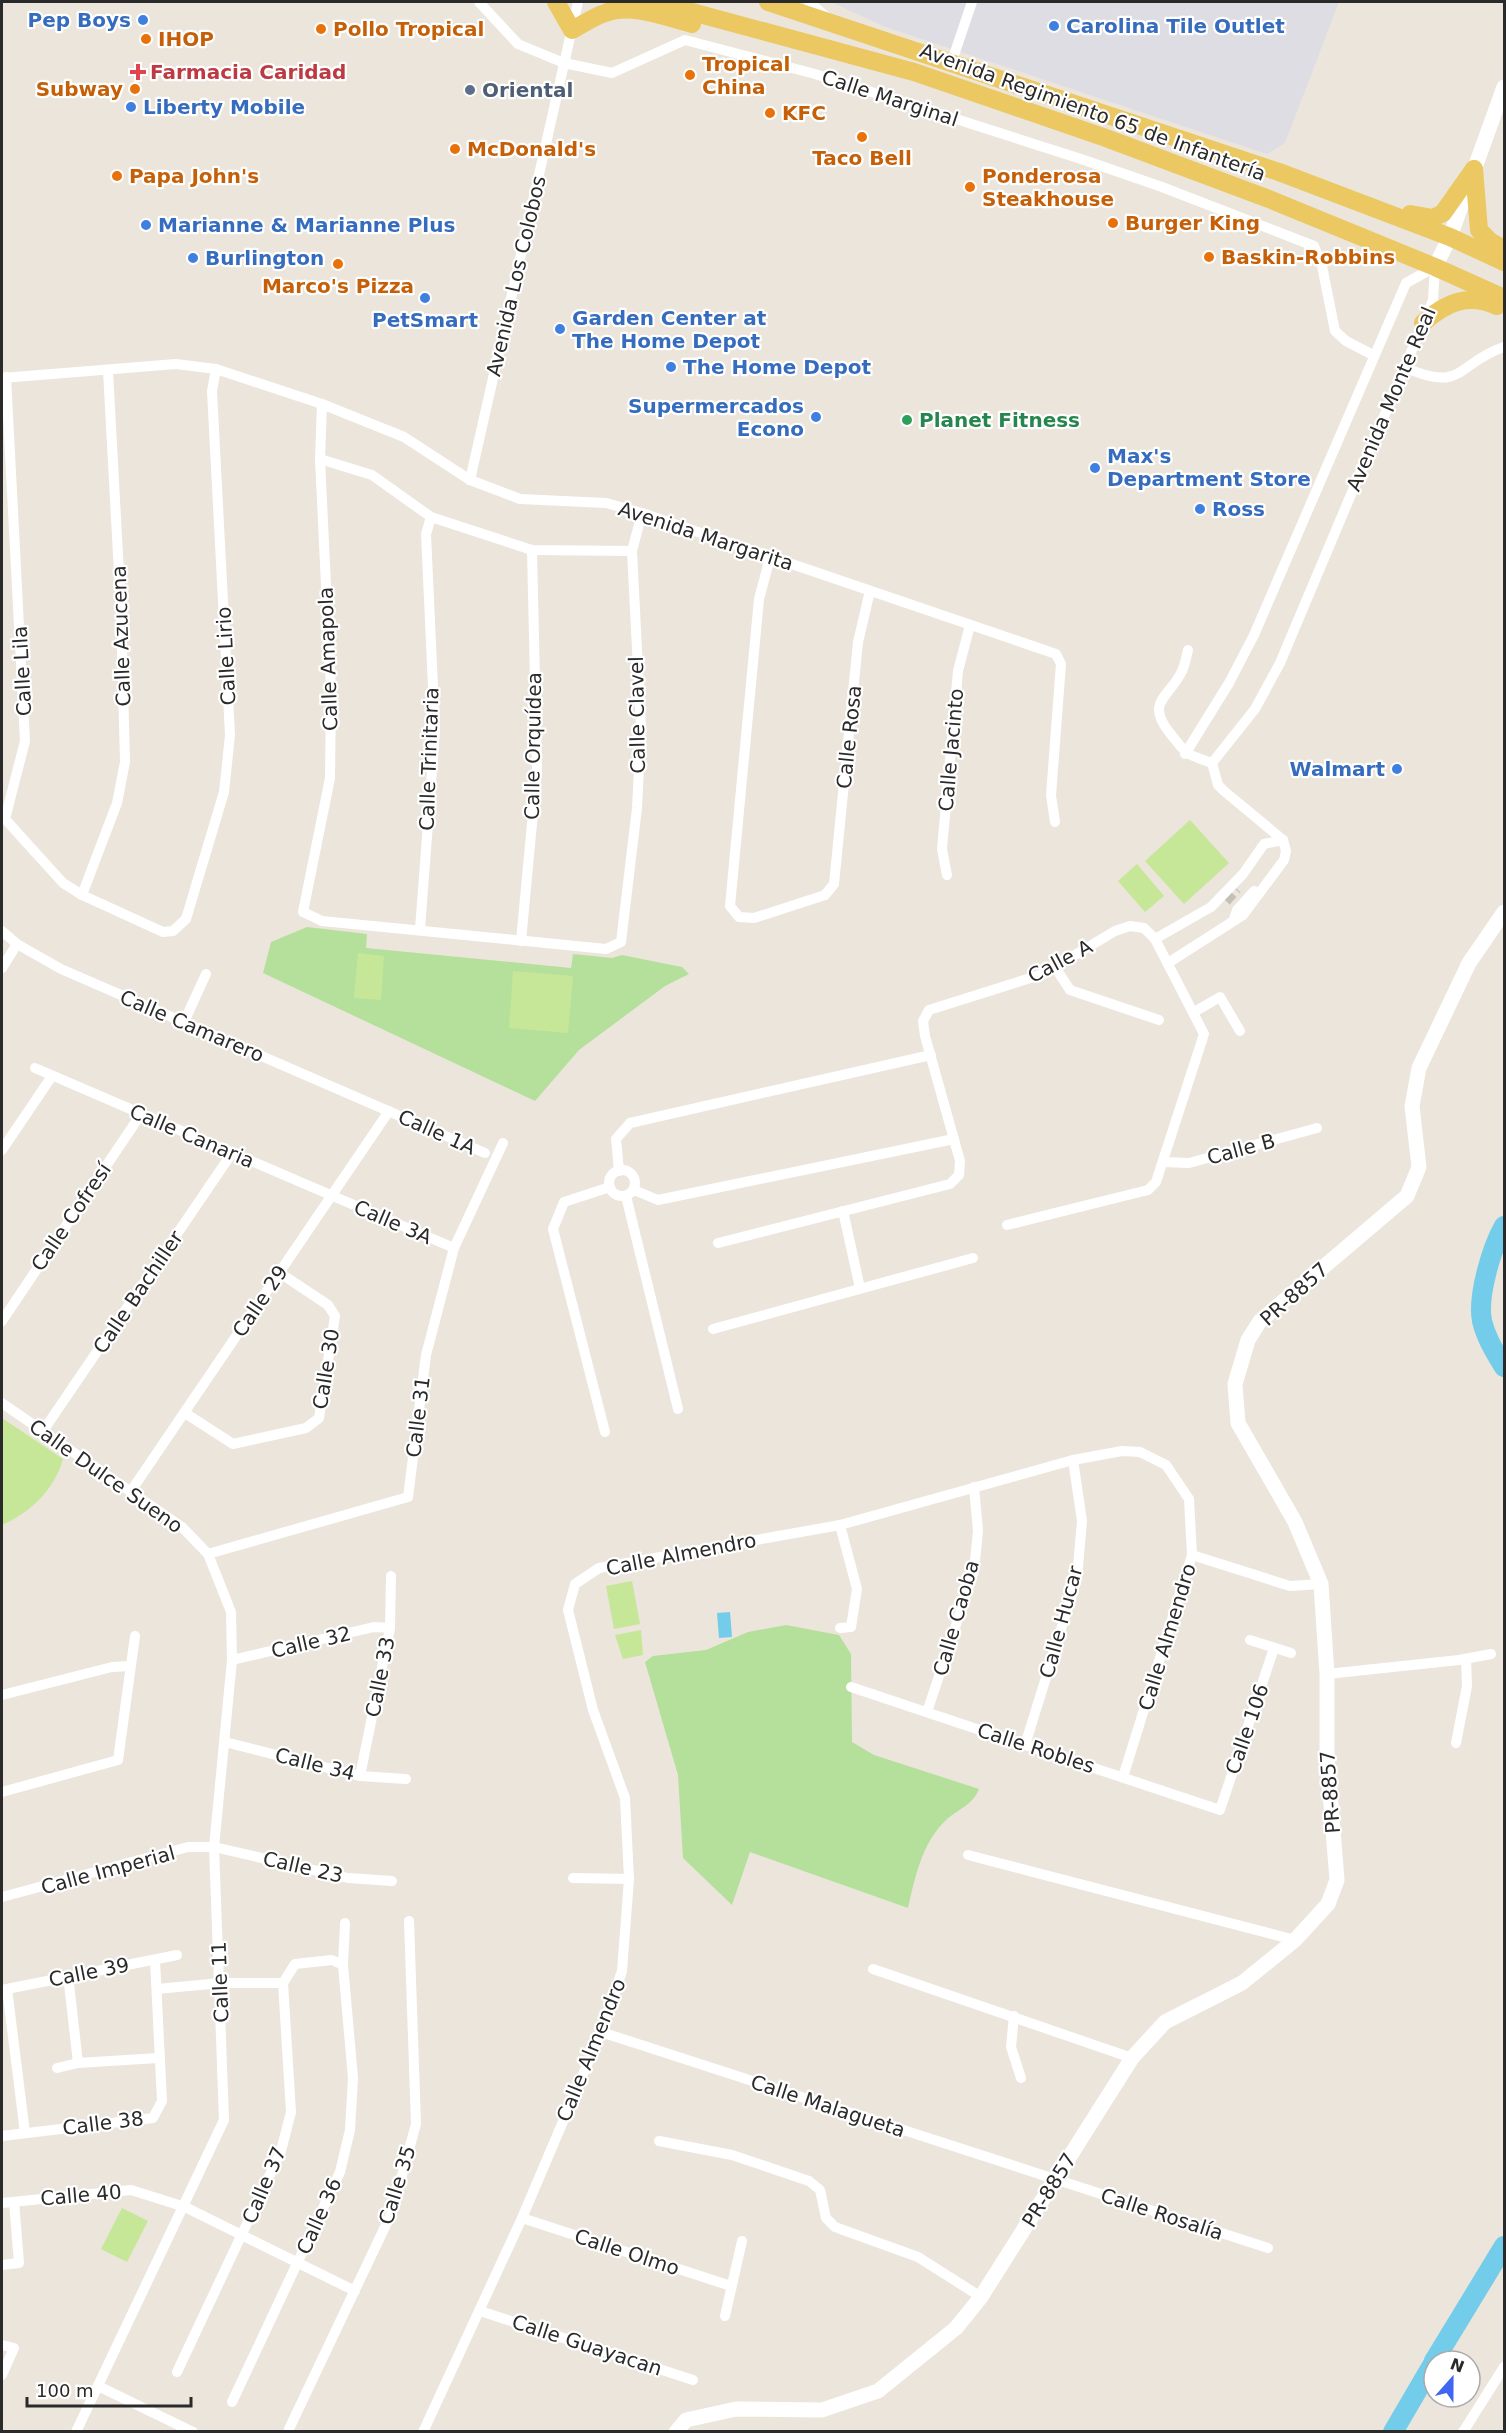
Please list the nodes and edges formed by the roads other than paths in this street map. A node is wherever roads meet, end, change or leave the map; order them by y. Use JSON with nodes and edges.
{"nodes":[{"id":1,"x":479,"y":2,"type":"edge"},
{"id":2,"x":556,"y":2,"type":"edge"},
{"id":3,"x":578,"y":2,"type":"edge"},
{"id":4,"x":655,"y":2,"type":"edge"},
{"id":5,"x":768,"y":2,"type":"edge"},
{"id":6,"x":809,"y":2,"type":"edge"},
{"id":7,"x":972,"y":2,"type":"edge"},
{"id":8,"x":834,"y":23,"type":"junction"},
{"id":9,"x":572,"y":30,"type":"junction"},
{"id":10,"x":762,"y":30,"type":"junction"},
{"id":11,"x":952,"y":61,"type":"junction"},
{"id":12,"x":564,"y":63,"type":"junction"},
{"id":13,"x":1504,"y":87,"type":"edge"},
{"id":14,"x":1474,"y":169,"type":"junction"},
{"id":15,"x":1340,"y":195,"type":"junction"},
{"id":16,"x":1450,"y":237,"type":"junction"},
{"id":17,"x":1504,"y":249,"type":"edge"},
{"id":18,"x":1504,"y":262,"type":"edge"},
{"id":19,"x":1435,"y":267,"type":"junction"},
{"id":20,"x":1504,"y":298,"type":"edge"},
{"id":21,"x":1504,"y":310,"type":"edge"},
{"id":22,"x":1424,"y":322,"type":"junction"},
{"id":23,"x":1504,"y":347,"type":"edge"},
{"id":24,"x":1373,"y":355,"type":"junction"},
{"id":25,"x":1404,"y":367,"type":"junction"},
{"id":26,"x":216,"y":369,"type":"junction"},
{"id":27,"x":108,"y":371,"type":"junction"},
{"id":28,"x":4,"y":377,"type":"edge"},
{"id":29,"x":322,"y":404,"type":"junction"},
{"id":30,"x":320,"y":459,"type":"junction"},
{"id":31,"x":470,"y":480,"type":"junction"},
{"id":32,"x":642,"y":513,"type":"junction"},
{"id":33,"x":431,"y":517,"type":"junction"},
{"id":34,"x":532,"y":550,"type":"junction"},
{"id":35,"x":632,"y":551,"type":"junction"},
{"id":36,"x":771,"y":558,"type":"junction"},
{"id":37,"x":870,"y":591,"type":"junction"},
{"id":38,"x":970,"y":625,"type":"junction"},
{"id":39,"x":1188,"y":650,"type":"dead end"},
{"id":40,"x":1185,"y":754,"type":"junction"},
{"id":41,"x":1212,"y":763,"type":"junction"},
{"id":42,"x":1055,"y":822,"type":"dead end"},
{"id":43,"x":1283,"y":840,"type":"junction"},
{"id":44,"x":947,"y":875,"type":"dead end"},
{"id":45,"x":1241,"y":875,"type":"junction"},
{"id":46,"x":1237,"y":890,"type":"tunnel mouth"},
{"id":47,"x":82,"y":896,"type":"junction"},
{"id":48,"x":1226,"y":901,"type":"tunnel mouth"},
{"id":49,"x":1211,"y":907,"type":"junction"},
{"id":50,"x":1504,"y":912,"type":"edge"},
{"id":51,"x":420,"y":929,"type":"junction"},
{"id":52,"x":2,"y":931,"type":"edge"},
{"id":53,"x":1155,"y":939,"type":"junction"},
{"id":54,"x":521,"y":940,"type":"junction"},
{"id":55,"x":17,"y":944,"type":"junction"},
{"id":56,"x":1168,"y":963,"type":"junction"},
{"id":57,"x":1055,"y":967,"type":"junction"},
{"id":58,"x":2,"y":968,"type":"edge"},
{"id":59,"x":206,"y":974,"type":"dead end"},
{"id":60,"x":1194,"y":1012,"type":"junction"},
{"id":61,"x":1159,"y":1020,"type":"dead end"},
{"id":62,"x":184,"y":1022,"type":"junction"},
{"id":63,"x":1240,"y":1031,"type":"dead end"},
{"id":64,"x":931,"y":1056,"type":"junction"},
{"id":65,"x":35,"y":1068,"type":"dead end"},
{"id":66,"x":52,"y":1076,"type":"junction"},
{"id":67,"x":389,"y":1111,"type":"junction"},
{"id":68,"x":141,"y":1114,"type":"junction"},
{"id":69,"x":1317,"y":1128,"type":"dead end"},
{"id":70,"x":954,"y":1139,"type":"junction"},
{"id":71,"x":502,"y":1143,"type":"dead end"},
{"id":72,"x":2,"y":1150,"type":"edge"},
{"id":73,"x":232,"y":1152,"type":"junction"},
{"id":74,"x":485,"y":1153,"type":"dead end"},
{"id":75,"x":1164,"y":1162,"type":"junction"},
{"id":76,"x":619,"y":1171,"type":"junction"},
{"id":77,"x":610,"y":1187,"type":"junction"},
{"id":78,"x":630,"y":1193,"type":"junction"},
{"id":79,"x":331,"y":1196,"type":"junction"},
{"id":80,"x":843,"y":1211,"type":"junction"},
{"id":81,"x":1006,"y":1225,"type":"dead end"},
{"id":82,"x":718,"y":1243,"type":"dead end"},
{"id":83,"x":454,"y":1248,"type":"junction"},
{"id":84,"x":973,"y":1258,"type":"dead end"},
{"id":85,"x":280,"y":1273,"type":"junction"},
{"id":86,"x":860,"y":1288,"type":"junction"},
{"id":87,"x":2,"y":1321,"type":"edge"},
{"id":88,"x":713,"y":1329,"type":"dead end"},
{"id":89,"x":2,"y":1403,"type":"edge"},
{"id":90,"x":678,"y":1409,"type":"dead end"},
{"id":91,"x":185,"y":1413,"type":"junction"},
{"id":92,"x":43,"y":1431,"type":"junction"},
{"id":93,"x":605,"y":1432,"type":"dead end"},
{"id":94,"x":1073,"y":1460,"type":"junction"},
{"id":95,"x":974,"y":1487,"type":"junction"},
{"id":96,"x":131,"y":1491,"type":"junction"},
{"id":97,"x":840,"y":1525,"type":"junction"},
{"id":98,"x":208,"y":1554,"type":"junction"},
{"id":99,"x":1192,"y":1555,"type":"junction"},
{"id":100,"x":391,"y":1576,"type":"dead end"},
{"id":101,"x":1321,"y":1584,"type":"junction"},
{"id":102,"x":390,"y":1628,"type":"junction"},
{"id":103,"x":840,"y":1628,"type":"dead end"},
{"id":104,"x":135,"y":1636,"type":"dead end"},
{"id":105,"x":1250,"y":1640,"type":"dead end"},
{"id":106,"x":1274,"y":1648,"type":"junction"},
{"id":107,"x":1291,"y":1653,"type":"dead end"},
{"id":108,"x":1491,"y":1654,"type":"dead end"},
{"id":109,"x":1466,"y":1659,"type":"junction"},
{"id":110,"x":232,"y":1660,"type":"junction"},
{"id":111,"x":130,"y":1666,"type":"junction"},
{"id":112,"x":1328,"y":1674,"type":"junction"},
{"id":113,"x":851,"y":1687,"type":"dead end"},
{"id":114,"x":2,"y":1695,"type":"edge"},
{"id":115,"x":927,"y":1712,"type":"junction"},
{"id":116,"x":225,"y":1742,"type":"junction"},
{"id":117,"x":1456,"y":1743,"type":"dead end"},
{"id":118,"x":1025,"y":1745,"type":"junction"},
{"id":119,"x":360,"y":1776,"type":"junction"},
{"id":120,"x":1123,"y":1778,"type":"junction"},
{"id":121,"x":406,"y":1779,"type":"dead end"},
{"id":122,"x":2,"y":1792,"type":"edge"},
{"id":123,"x":1220,"y":1809,"type":"joint"},
{"id":124,"x":214,"y":1847,"type":"junction"},
{"id":125,"x":969,"y":1855,"type":"dead end"},
{"id":126,"x":573,"y":1878,"type":"dead end"},
{"id":127,"x":629,"y":1879,"type":"junction"},
{"id":128,"x":392,"y":1881,"type":"dead end"},
{"id":129,"x":2,"y":1897,"type":"edge"},
{"id":130,"x":409,"y":1921,"type":"dead end"},
{"id":131,"x":345,"y":1923,"type":"dead end"},
{"id":132,"x":1295,"y":1940,"type":"junction"},
{"id":133,"x":177,"y":1955,"type":"dead end"},
{"id":134,"x":155,"y":1960,"type":"junction"},
{"id":135,"x":344,"y":1965,"type":"junction"},
{"id":136,"x":873,"y":1969,"type":"dead end"},
{"id":137,"x":68,"y":1975,"type":"junction"},
{"id":138,"x":221,"y":1983,"type":"junction"},
{"id":139,"x":283,"y":1983,"type":"junction"},
{"id":140,"x":157,"y":1989,"type":"junction"},
{"id":141,"x":4,"y":1990,"type":"edge"},
{"id":142,"x":1014,"y":2016,"type":"junction"},
{"id":143,"x":601,"y":2032,"type":"junction"},
{"id":144,"x":158,"y":2058,"type":"junction"},
{"id":145,"x":1132,"y":2058,"type":"junction"},
{"id":146,"x":78,"y":2063,"type":"junction"},
{"id":147,"x":57,"y":2068,"type":"dead end"},
{"id":148,"x":1021,"y":2078,"type":"dead end"},
{"id":149,"x":24,"y":2133,"type":"junction"},
{"id":150,"x":2,"y":2136,"type":"edge"},
{"id":151,"x":659,"y":2140,"type":"dead end"},
{"id":152,"x":1055,"y":2180,"type":"junction"},
{"id":153,"x":14,"y":2202,"type":"junction"},
{"id":154,"x":2,"y":2203,"type":"edge"},
{"id":155,"x":185,"y":2207,"type":"junction"},
{"id":156,"x":522,"y":2218,"type":"junction"},
{"id":157,"x":242,"y":2236,"type":"junction"},
{"id":158,"x":742,"y":2241,"type":"dead end"},
{"id":159,"x":1268,"y":2248,"type":"dead end"},
{"id":160,"x":298,"y":2264,"type":"junction"},
{"id":161,"x":2,"y":2265,"type":"edge"},
{"id":162,"x":731,"y":2286,"type":"junction"},
{"id":163,"x":355,"y":2291,"type":"junction"},
{"id":164,"x":981,"y":2297,"type":"junction"},
{"id":165,"x":480,"y":2311,"type":"junction"},
{"id":166,"x":725,"y":2316,"type":"dead end"},
{"id":167,"x":2,"y":2345,"type":"edge"},
{"id":168,"x":1504,"y":2367,"type":"edge"},
{"id":169,"x":177,"y":2372,"type":"dead end"},
{"id":170,"x":2,"y":2375,"type":"edge"},
{"id":171,"x":693,"y":2380,"type":"dead end"},
{"id":172,"x":98,"y":2386,"type":"junction"},
{"id":173,"x":232,"y":2402,"type":"dead end"},
{"id":174,"x":176,"y":2428,"type":"edge"},
{"id":175,"x":289,"y":2428,"type":"dead end"},
{"id":176,"x":76,"y":2432,"type":"edge"},
{"id":177,"x":193,"y":2432,"type":"edge"},
{"id":178,"x":423,"y":2432,"type":"edge"},
{"id":179,"x":676,"y":2432,"type":"edge"},
{"id":180,"x":1463,"y":2432,"type":"edge"}],
"edges":[{"from":1,"to":12,"type":"street","name":"Calle Marginal"},
{"from":2,"to":9,"type":"main road"},
{"from":3,"to":9,"type":"street","name":"Avenida Los Colobos"},
{"from":4,"to":10,"type":"main road","name":"Avenida Regimiento 65 de Infantería"},
{"from":5,"to":8,"type":"main road","name":"Avenida Regimiento 65 de Infantería"},
{"from":6,"to":8,"type":"street"},
{"from":7,"to":11,"type":"street"},
{"from":8,"to":11,"type":"main road","name":"Avenida Regimiento 65 de Infantería"},
{"from":9,"to":10,"type":"main road"},
{"from":9,"to":12,"type":"street","name":"Avenida Los Colobos"},
{"from":10,"to":19,"type":"main road","name":"Avenida Regimiento 65 de Infantería"},
{"from":11,"to":15,"type":"main road","name":"Avenida Regimiento 65 de Infantería"},
{"from":12,"to":24,"type":"street","name":"Calle Marginal"},
{"from":12,"to":31,"type":"street","name":"Avenida Los Colobos"},
{"from":13,"to":14,"type":"street"},
{"from":14,"to":15,"type":"main road"},
{"from":14,"to":16,"type":"street"},
{"from":14,"to":17,"type":"main road"},
{"from":15,"to":16,"type":"main road","name":"Avenida Regimiento 65 de Infantería"},
{"from":16,"to":18,"type":"main road","name":"Avenida Regimiento 65 de Infantería"},
{"from":16,"to":19,"type":"street"},
{"from":19,"to":20,"type":"main road","name":"Avenida Regimiento 65 de Infantería"},
{"from":19,"to":22,"type":"street","name":"Avenida Monte Real"},
{"from":19,"to":24,"type":"street","name":"Avenida Monte Real"},
{"from":21,"to":22,"type":"main road"},
{"from":22,"to":25,"type":"street","name":"Avenida Monte Real"},
{"from":23,"to":25,"type":"street"},
{"from":24,"to":40,"type":"street","name":"Avenida Monte Real"},
{"from":25,"to":41,"type":"street","name":"Avenida Monte Real"},
{"from":26,"to":27,"type":"street","name":"Avenida Margarita"},
{"from":26,"to":29,"type":"street","name":"Avenida Margarita"},
{"from":26,"to":47,"type":"street","name":"Calle Lirio"},
{"from":27,"to":28,"type":"street","name":"Avenida Margarita"},
{"from":27,"to":47,"type":"street","name":"Calle Azucena"},
{"from":28,"to":47,"type":"street","name":"Calle Lila"},
{"from":29,"to":30,"type":"street","name":"Calle Amapola"},
{"from":29,"to":31,"type":"street","name":"Avenida Margarita"},
{"from":30,"to":33,"type":"street"},
{"from":30,"to":51,"type":"street","name":"Calle Amapola"},
{"from":31,"to":32,"type":"street","name":"Avenida Margarita"},
{"from":32,"to":35,"type":"street","name":"Calle Clavel"},
{"from":32,"to":36,"type":"street","name":"Avenida Margarita"},
{"from":33,"to":34,"type":"street"},
{"from":33,"to":51,"type":"street","name":"Calle Trinitaria"},
{"from":34,"to":35,"type":"street"},
{"from":34,"to":54,"type":"street","name":"Calle Orquídea"},
{"from":35,"to":54,"type":"street","name":"Calle Clavel"},
{"from":36,"to":37,"type":"street","name":"Avenida Margarita"},
{"from":36,"to":37,"type":"street","name":"Calle Rosa"},
{"from":37,"to":38,"type":"street","name":"Avenida Margarita"},
{"from":38,"to":42,"type":"street","name":"Avenida Margarita"},
{"from":38,"to":44,"type":"street","name":"Calle Jacinto"},
{"from":39,"to":40,"type":"street"},
{"from":40,"to":41,"type":"street"},
{"from":41,"to":43,"type":"street"},
{"from":43,"to":45,"type":"street"},
{"from":43,"to":56,"type":"street"},
{"from":45,"to":46,"type":"street"},
{"from":45,"to":49,"type":"street"},
{"from":48,"to":49,"type":"street"},
{"from":49,"to":53,"type":"street"},
{"from":50,"to":101,"type":"street","name":"PR-8857"},
{"from":51,"to":54,"type":"street"},
{"from":52,"to":55,"type":"street","name":"Calle Camarero"},
{"from":53,"to":56,"type":"street"},
{"from":53,"to":57,"type":"street","name":"Calle A"},
{"from":55,"to":58,"type":"street"},
{"from":55,"to":62,"type":"street","name":"Calle Camarero"},
{"from":56,"to":60,"type":"street"},
{"from":57,"to":61,"type":"street"},
{"from":57,"to":64,"type":"street","name":"Calle A"},
{"from":59,"to":62,"type":"street"},
{"from":60,"to":63,"type":"street"},
{"from":60,"to":75,"type":"street"},
{"from":62,"to":67,"type":"street","name":"Calle Camarero"},
{"from":64,"to":70,"type":"street","name":"Calle A"},
{"from":64,"to":76,"type":"street"},
{"from":65,"to":66,"type":"street","name":"Calle Canaria"},
{"from":66,"to":68,"type":"street","name":"Calle Canaria"},
{"from":66,"to":72,"type":"street"},
{"from":67,"to":74,"type":"street","name":"Calle 1A"},
{"from":67,"to":79,"type":"street","name":"Calle 29"},
{"from":68,"to":73,"type":"street","name":"Calle Canaria"},
{"from":68,"to":87,"type":"street","name":"Calle Cofresí"},
{"from":69,"to":75,"type":"street","name":"Calle B"},
{"from":70,"to":78,"type":"street"},
{"from":70,"to":80,"type":"street","name":"Calle A"},
{"from":71,"to":83,"type":"street","name":"Calle 31"},
{"from":73,"to":79,"type":"street","name":"Calle Canaria"},
{"from":73,"to":92,"type":"street","name":"Calle Bachiller"},
{"from":75,"to":81,"type":"street"},
{"from":76,"to":77,"type":"street"},
{"from":76,"to":78,"type":"street"},
{"from":77,"to":78,"type":"street"},
{"from":77,"to":93,"type":"street"},
{"from":78,"to":90,"type":"street"},
{"from":79,"to":83,"type":"street","name":"Calle 3A"},
{"from":79,"to":85,"type":"street","name":"Calle 29"},
{"from":80,"to":82,"type":"street","name":"Calle A"},
{"from":80,"to":86,"type":"street"},
{"from":83,"to":98,"type":"street","name":"Calle 31"},
{"from":84,"to":86,"type":"street"},
{"from":85,"to":91,"type":"street","name":"Calle 29"},
{"from":85,"to":91,"type":"street","name":"Calle 30"},
{"from":86,"to":88,"type":"street"},
{"from":89,"to":92,"type":"street","name":"Calle Dulce Sueno"},
{"from":91,"to":96,"type":"street","name":"Calle 29"},
{"from":92,"to":96,"type":"street","name":"Calle Dulce Sueno"},
{"from":94,"to":95,"type":"street","name":"Calle Almendro"},
{"from":94,"to":99,"type":"street","name":"Calle Almendro"},
{"from":94,"to":118,"type":"street","name":"Calle Hucar"},
{"from":95,"to":97,"type":"street","name":"Calle Almendro"},
{"from":95,"to":115,"type":"street","name":"Calle Caoba"},
{"from":96,"to":98,"type":"street","name":"Calle Dulce Sueno"},
{"from":97,"to":103,"type":"street"},
{"from":97,"to":127,"type":"street","name":"Calle Almendro"},
{"from":98,"to":110,"type":"street","name":"Calle 11"},
{"from":99,"to":101,"type":"street"},
{"from":99,"to":120,"type":"street","name":"Calle Almendro"},
{"from":100,"to":102,"type":"street","name":"Calle 33"},
{"from":101,"to":112,"type":"street","name":"PR-8857"},
{"from":102,"to":110,"type":"street","name":"Calle 32"},
{"from":102,"to":119,"type":"street","name":"Calle 33"},
{"from":104,"to":111,"type":"street"},
{"from":105,"to":106,"type":"street"},
{"from":106,"to":107,"type":"street"},
{"from":106,"to":123,"type":"street","name":"Calle 106"},
{"from":108,"to":109,"type":"street"},
{"from":109,"to":112,"type":"street"},
{"from":109,"to":117,"type":"street"},
{"from":110,"to":116,"type":"street","name":"Calle 11"},
{"from":111,"to":114,"type":"street"},
{"from":111,"to":122,"type":"street"},
{"from":112,"to":132,"type":"street","name":"PR-8857"},
{"from":113,"to":115,"type":"street","name":"Calle Robles"},
{"from":115,"to":118,"type":"street","name":"Calle Robles"},
{"from":116,"to":119,"type":"street","name":"Calle 34"},
{"from":116,"to":124,"type":"street","name":"Calle 11"},
{"from":118,"to":120,"type":"street","name":"Calle Robles"},
{"from":119,"to":121,"type":"street","name":"Calle 34"},
{"from":120,"to":123,"type":"street","name":"Calle Robles"},
{"from":124,"to":128,"type":"street","name":"Calle 23"},
{"from":124,"to":129,"type":"street","name":"Calle Imperial"},
{"from":124,"to":138,"type":"street","name":"Calle 11"},
{"from":125,"to":132,"type":"street"},
{"from":126,"to":127,"type":"street"},
{"from":127,"to":143,"type":"street","name":"Calle Almendro"},
{"from":130,"to":163,"type":"street","name":"Calle 35"},
{"from":131,"to":135,"type":"street","name":"Calle 36"},
{"from":132,"to":145,"type":"street","name":"PR-8857"},
{"from":133,"to":134,"type":"street","name":"Calle 39"},
{"from":134,"to":137,"type":"street","name":"Calle 39"},
{"from":134,"to":140,"type":"street","name":"Calle 38"},
{"from":135,"to":139,"type":"street"},
{"from":135,"to":160,"type":"street","name":"Calle 36"},
{"from":136,"to":142,"type":"street"},
{"from":137,"to":141,"type":"street","name":"Calle 39"},
{"from":137,"to":146,"type":"street"},
{"from":138,"to":139,"type":"street"},
{"from":138,"to":140,"type":"street"},
{"from":138,"to":155,"type":"street","name":"Calle 11"},
{"from":139,"to":157,"type":"street","name":"Calle 37"},
{"from":140,"to":144,"type":"street","name":"Calle 38"},
{"from":141,"to":149,"type":"street"},
{"from":142,"to":145,"type":"street"},
{"from":142,"to":148,"type":"street"},
{"from":143,"to":152,"type":"street","name":"Calle Malagueta"},
{"from":143,"to":156,"type":"street","name":"Calle Almendro"},
{"from":144,"to":146,"type":"street"},
{"from":144,"to":149,"type":"street","name":"Calle 38"},
{"from":145,"to":152,"type":"street","name":"PR-8857"},
{"from":146,"to":147,"type":"street"},
{"from":149,"to":150,"type":"street","name":"Calle 38"},
{"from":151,"to":164,"type":"street"},
{"from":152,"to":159,"type":"street","name":"Calle Rosalía"},
{"from":152,"to":164,"type":"street","name":"PR-8857"},
{"from":153,"to":154,"type":"street","name":"Calle 40"},
{"from":153,"to":155,"type":"street","name":"Calle 40"},
{"from":153,"to":161,"type":"street"},
{"from":155,"to":157,"type":"street","name":"Calle 40"},
{"from":155,"to":172,"type":"street","name":"Calle 11"},
{"from":156,"to":162,"type":"street","name":"Calle Olmo"},
{"from":156,"to":165,"type":"street","name":"Calle Almendro"},
{"from":157,"to":160,"type":"street","name":"Calle 40"},
{"from":157,"to":169,"type":"street","name":"Calle 37"},
{"from":158,"to":162,"type":"street"},
{"from":160,"to":163,"type":"street","name":"Calle 40"},
{"from":160,"to":173,"type":"street","name":"Calle 36"},
{"from":162,"to":166,"type":"street"},
{"from":163,"to":175,"type":"street","name":"Calle 35"},
{"from":164,"to":179,"type":"street","name":"PR-8857"},
{"from":165,"to":171,"type":"street","name":"Calle Guayacan"},
{"from":165,"to":178,"type":"street","name":"Calle Almendro"},
{"from":167,"to":170,"type":"street"},
{"from":168,"to":180,"type":"street"},
{"from":172,"to":174,"type":"street"},
{"from":172,"to":176,"type":"street","name":"Calle 11"},
{"from":174,"to":177,"type":"street"}]}
